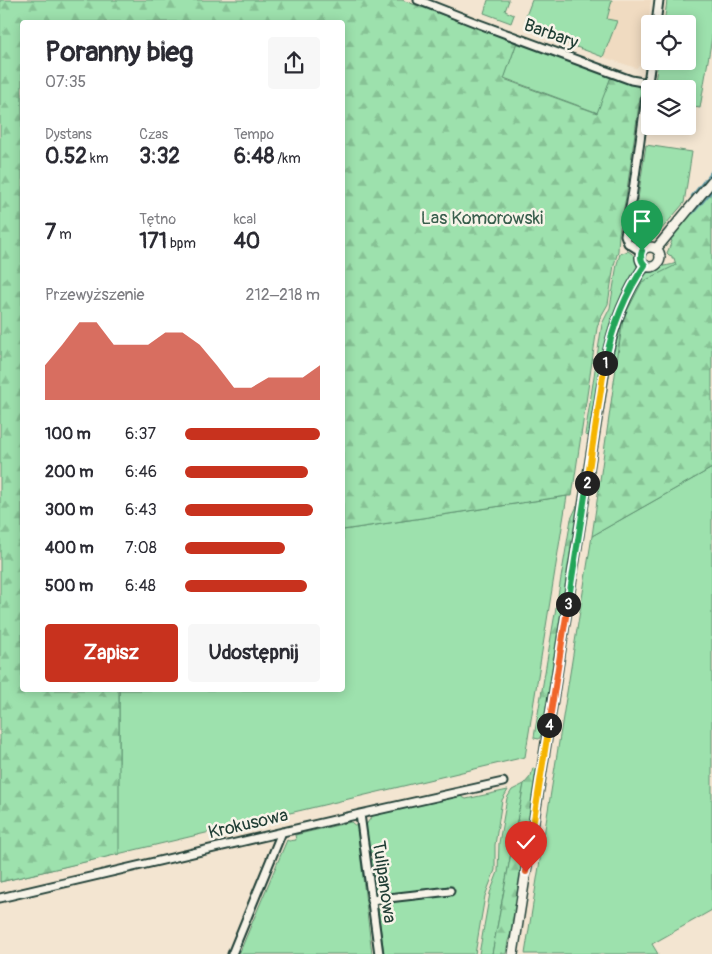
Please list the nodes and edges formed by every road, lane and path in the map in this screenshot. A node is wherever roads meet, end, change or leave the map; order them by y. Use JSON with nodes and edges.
{"nodes":[{"id":1,"x":418,"y":0,"type":"edge"},
{"id":2,"x":659,"y":0,"type":"edge"},
{"id":3,"x":657,"y":15,"type":"edge"},
{"id":4,"x":641,"y":82,"type":"edge"},
{"id":5,"x":641,"y":133,"type":"edge"},
{"id":6,"x":712,"y":181,"type":"edge"},
{"id":7,"x":656,"y":249,"type":"junction"},
{"id":8,"x":642,"y":252,"type":"junction"},
{"id":9,"x":645,"y":265,"type":"junction"},
{"id":10,"x":503,"y":782,"type":"dead end"},
{"id":11,"x":360,"y":814,"type":"junction"},
{"id":12,"x":282,"y":832,"type":"junction"},
{"id":13,"x":450,"y":891,"type":"dead end"},
{"id":14,"x":0,"y":898,"type":"edge"},
{"id":15,"x":371,"y":900,"type":"junction"},
{"id":16,"x":232,"y":954,"type":"edge"},
{"id":17,"x":378,"y":954,"type":"edge"},
{"id":18,"x":513,"y":954,"type":"edge"}],
"edges":[{"from":1,"to":4,"type":"street","name":"Barbary"},
{"from":2,"to":3,"type":"street"},
{"from":5,"to":8,"type":"street"},
{"from":6,"to":7,"type":"street"},
{"from":7,"to":8,"type":"street"},
{"from":7,"to":9,"type":"street"},
{"from":8,"to":9,"type":"street"},
{"from":9,"to":18,"type":"street"},
{"from":10,"to":11,"type":"street","name":"Krokusowa"},
{"from":11,"to":12,"type":"street","name":"Krokusowa"},
{"from":11,"to":15,"type":"street","name":"Tulipanowa"},
{"from":12,"to":14,"type":"street","name":"Krokusowa"},
{"from":12,"to":16,"type":"street"},
{"from":13,"to":15,"type":"street"},
{"from":15,"to":17,"type":"street","name":"Tulipanowa"}]}
